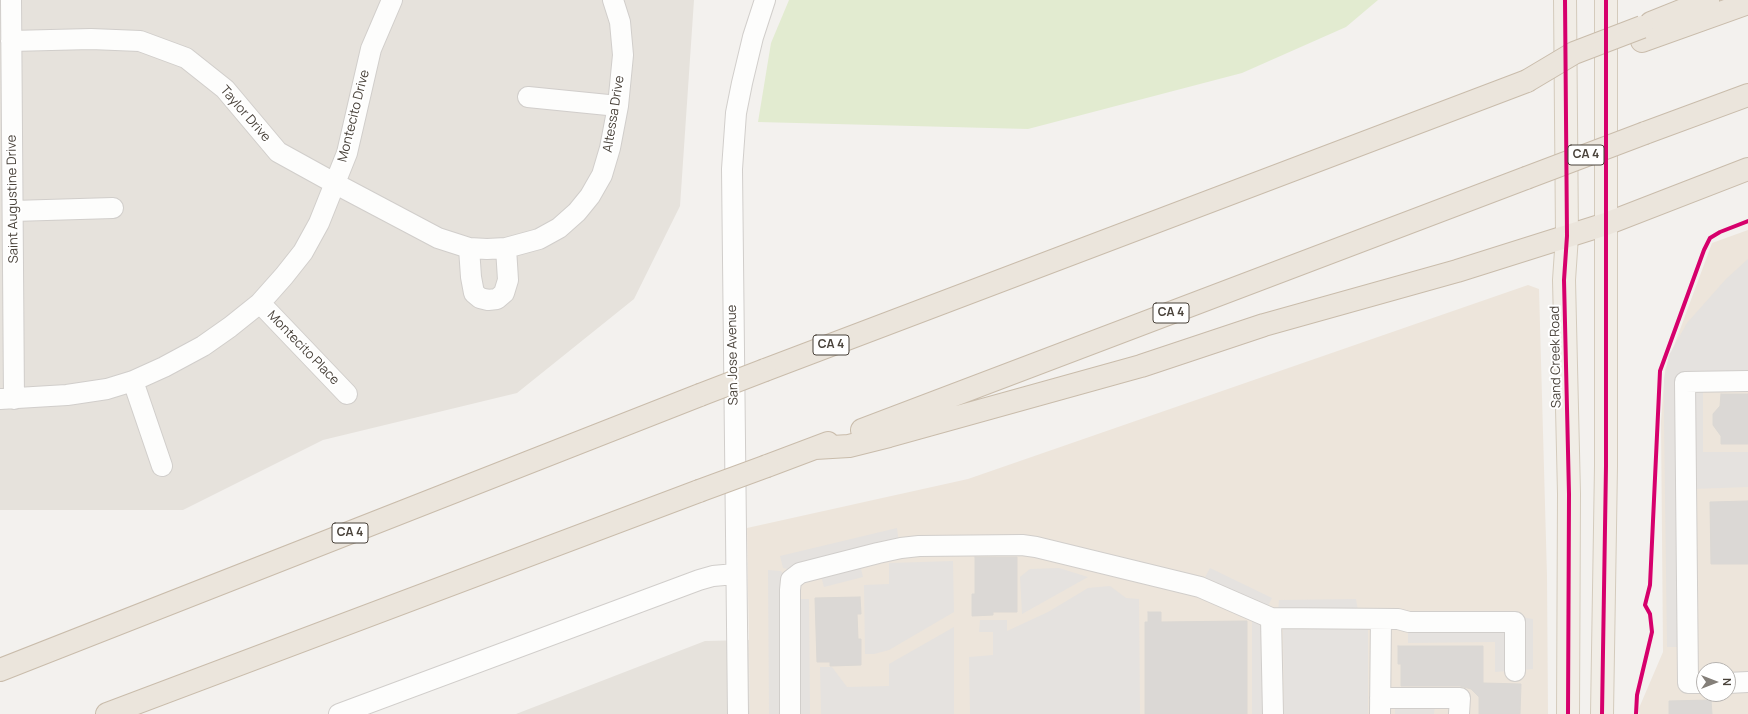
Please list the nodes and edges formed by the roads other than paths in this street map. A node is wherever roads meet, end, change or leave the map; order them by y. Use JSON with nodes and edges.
{"nodes":[{"id":1,"x":11,"y":0,"type":"edge"},
{"id":2,"x":392,"y":0,"type":"edge"},
{"id":3,"x":613,"y":0,"type":"edge"},
{"id":4,"x":765,"y":0,"type":"edge"},
{"id":5,"x":1566,"y":0,"type":"edge"},
{"id":6,"x":1606,"y":0,"type":"edge"},
{"id":7,"x":1708,"y":0,"type":"edge"},
{"id":8,"x":1748,"y":3,"type":"edge"},
{"id":9,"x":1642,"y":34,"type":"junction"},
{"id":10,"x":11,"y":41,"type":"junction"},
{"id":11,"x":1748,"y":95,"type":"edge"},
{"id":12,"x":528,"y":97,"type":"dead end"},
{"id":13,"x":618,"y":106,"type":"junction"},
{"id":14,"x":1748,"y":169,"type":"edge"},
{"id":15,"x":336,"y":184,"type":"junction"},
{"id":16,"x":113,"y":208,"type":"dead end"},
{"id":17,"x":13,"y":211,"type":"junction"},
{"id":18,"x":1606,"y":224,"type":"junction"},
{"id":19,"x":1567,"y":236,"type":"junction"},
{"id":20,"x":470,"y":248,"type":"junction"},
{"id":21,"x":506,"y":248,"type":"junction"},
{"id":22,"x":260,"y":303,"type":"junction"},
{"id":23,"x":133,"y":381,"type":"junction"},
{"id":24,"x":1748,"y":381,"type":"edge"},
{"id":25,"x":347,"y":394,"type":"dead end"},
{"id":26,"x":7,"y":399,"type":"edge"},
{"id":27,"x":815,"y":448,"type":"junction"},
{"id":28,"x":162,"y":466,"type":"dead end"},
{"id":29,"x":735,"y":574,"type":"junction"},
{"id":30,"x":1271,"y":618,"type":"junction"},
{"id":31,"x":1381,"y":619,"type":"junction"},
{"id":32,"x":0,"y":670,"type":"edge"},
{"id":33,"x":1515,"y":671,"type":"dead end"},
{"id":34,"x":1736,"y":682,"type":"edge"},
{"id":35,"x":1748,"y":682,"type":"edge"},
{"id":36,"x":1696,"y":683,"type":"edge"},
{"id":37,"x":1380,"y":706,"type":"edge"},
{"id":38,"x":107,"y":714,"type":"edge"},
{"id":39,"x":339,"y":714,"type":"edge"},
{"id":40,"x":738,"y":714,"type":"edge"},
{"id":41,"x":790,"y":714,"type":"edge"},
{"id":42,"x":1272,"y":714,"type":"edge"},
{"id":43,"x":1459,"y":714,"type":"edge"},
{"id":44,"x":1568,"y":714,"type":"edge"},
{"id":45,"x":1602,"y":714,"type":"edge"}],
"edges":[{"from":1,"to":10,"type":"street","name":"Saint Augustine Drive"},
{"from":2,"to":15,"type":"street","name":"Montecito Drive"},
{"from":3,"to":13,"type":"street","name":"Altessa Drive"},
{"from":4,"to":29,"type":"street","name":"San Jose Avenue"},
{"from":5,"to":19,"type":"main road","name":"Sand Creek Road"},
{"from":6,"to":18,"type":"main road"},
{"from":7,"to":9,"type":"highway"},
{"from":8,"to":9,"type":"highway","number":"CA 4"},
{"from":9,"to":32,"type":"highway","number":"CA 4","bridge":true},
{"from":10,"to":15,"type":"street","name":"Taylor Drive"},
{"from":10,"to":17,"type":"street","name":"Saint Augustine Drive"},
{"from":11,"to":27,"type":"highway","number":"CA 4","bridge":true},
{"from":12,"to":13,"type":"street"},
{"from":13,"to":21,"type":"street","name":"Altessa Drive"},
{"from":14,"to":18,"type":"highway"},
{"from":15,"to":20,"type":"street","name":"Altessa Drive"},
{"from":15,"to":22,"type":"street","name":"Montecito Drive"},
{"from":16,"to":17,"type":"street"},
{"from":17,"to":26,"type":"street","name":"Saint Augustine Drive"},
{"from":18,"to":19,"type":"highway"},
{"from":18,"to":45,"type":"main road"},
{"from":19,"to":27,"type":"highway"},
{"from":19,"to":44,"type":"main road","name":"Sand Creek Road"},
{"from":20,"to":21,"type":"street","name":"Altessa Drive"},
{"from":20,"to":21,"type":"street"},
{"from":22,"to":23,"type":"street","name":"Montecito Drive"},
{"from":22,"to":25,"type":"street","name":"Montecito Place"},
{"from":23,"to":26,"type":"street","name":"Montecito Drive"},
{"from":23,"to":28,"type":"street"},
{"from":24,"to":36,"type":"street"},
{"from":27,"to":38,"type":"highway","number":"CA 4","bridge":true},
{"from":29,"to":39,"type":"street"},
{"from":29,"to":40,"type":"street","name":"San Jose Avenue"},
{"from":30,"to":31,"type":"street"},
{"from":30,"to":41,"type":"street"},
{"from":30,"to":42,"type":"street"},
{"from":31,"to":33,"type":"street"},
{"from":31,"to":37,"type":"street"},
{"from":34,"to":35,"type":"street"},
{"from":37,"to":43,"type":"street"}]}
